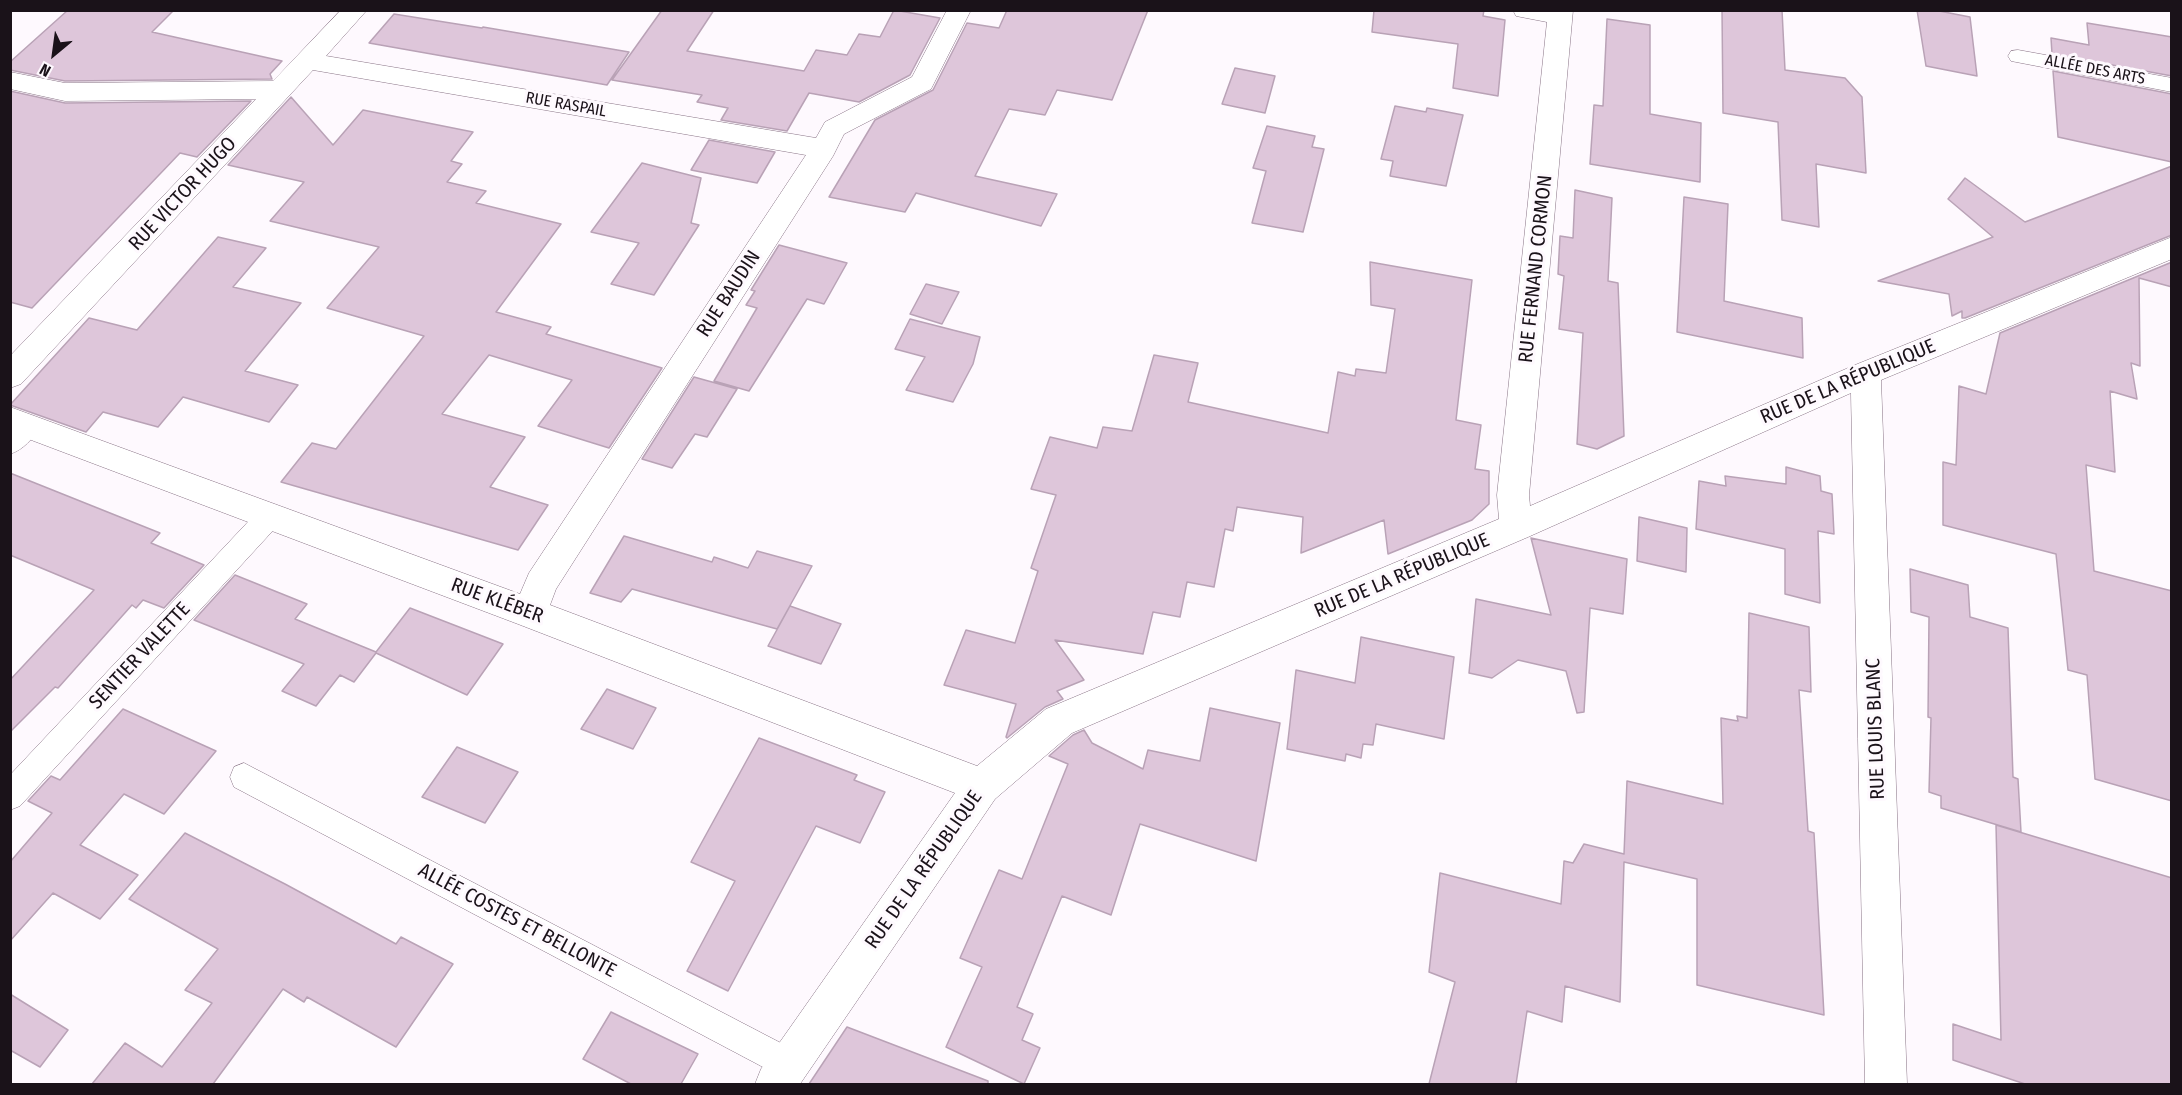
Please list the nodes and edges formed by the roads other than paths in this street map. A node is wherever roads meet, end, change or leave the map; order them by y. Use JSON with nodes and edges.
{"nodes":[{"id":1,"x":355,"y":10,"type":"edge"},
{"id":2,"x":959,"y":10,"type":"edge"},
{"id":3,"x":1525,"y":10,"type":"edge"},
{"id":4,"x":1561,"y":14,"type":"edge"},
{"id":5,"x":2018,"y":56,"type":"dead end"},
{"id":6,"x":309,"y":61,"type":"junction"},
{"id":7,"x":10,"y":80,"type":"edge"},
{"id":8,"x":2172,"y":85,"type":"edge"},
{"id":9,"x":281,"y":90,"type":"junction"},
{"id":10,"x":824,"y":149,"type":"junction"},
{"id":11,"x":2172,"y":247,"type":"edge"},
{"id":12,"x":1866,"y":373,"type":"junction"},
{"id":13,"x":10,"y":376,"type":"edge"},
{"id":14,"x":16,"y":430,"type":"edge"},
{"id":15,"x":270,"y":516,"type":"junction"},
{"id":16,"x":1516,"y":527,"type":"junction"},
{"id":17,"x":530,"y":613,"type":"junction"},
{"id":18,"x":244,"y":777,"type":"dead end"},
{"id":19,"x":982,"y":786,"type":"junction"},
{"id":20,"x":10,"y":796,"type":"edge"},
{"id":21,"x":782,"y":1074,"type":"edge"},
{"id":22,"x":1886,"y":1084,"type":"edge"}],
"edges":[{"from":1,"to":6,"type":"street","name":"RUE VICTOR HUGO"},
{"from":2,"to":10,"type":"street","name":"RUE BAUDIN"},
{"from":3,"to":4,"type":"street"},
{"from":4,"to":16,"type":"street","name":"RUE FERNAND CORMON"},
{"from":5,"to":8,"type":"lane","name":"ALLÉE DES ARTS"},
{"from":6,"to":9,"type":"street","name":"RUE VICTOR HUGO"},
{"from":6,"to":10,"type":"street","name":"RUE RASPAIL"},
{"from":7,"to":9,"type":"street"},
{"from":9,"to":13,"type":"street","name":"RUE VICTOR HUGO"},
{"from":10,"to":17,"type":"street","name":"RUE BAUDIN"},
{"from":11,"to":12,"type":"street","name":"RUE DE LA RÉPUBLIQUE"},
{"from":12,"to":16,"type":"street","name":"RUE DE LA RÉPUBLIQUE"},
{"from":12,"to":22,"type":"street","name":"RUE LOUIS BLANC"},
{"from":14,"to":15,"type":"street","name":"RUE KLÉBER"},
{"from":15,"to":17,"type":"street","name":"RUE KLÉBER"},
{"from":15,"to":20,"type":"lane","name":"SENTIER VALETTE"},
{"from":16,"to":19,"type":"street","name":"RUE DE LA RÉPUBLIQUE"},
{"from":17,"to":19,"type":"street","name":"RUE KLÉBER"},
{"from":18,"to":21,"type":"lane","name":"ALLÉE COSTES ET BELLONTE"},
{"from":19,"to":21,"type":"street","name":"RUE DE LA RÉPUBLIQUE"}]}
